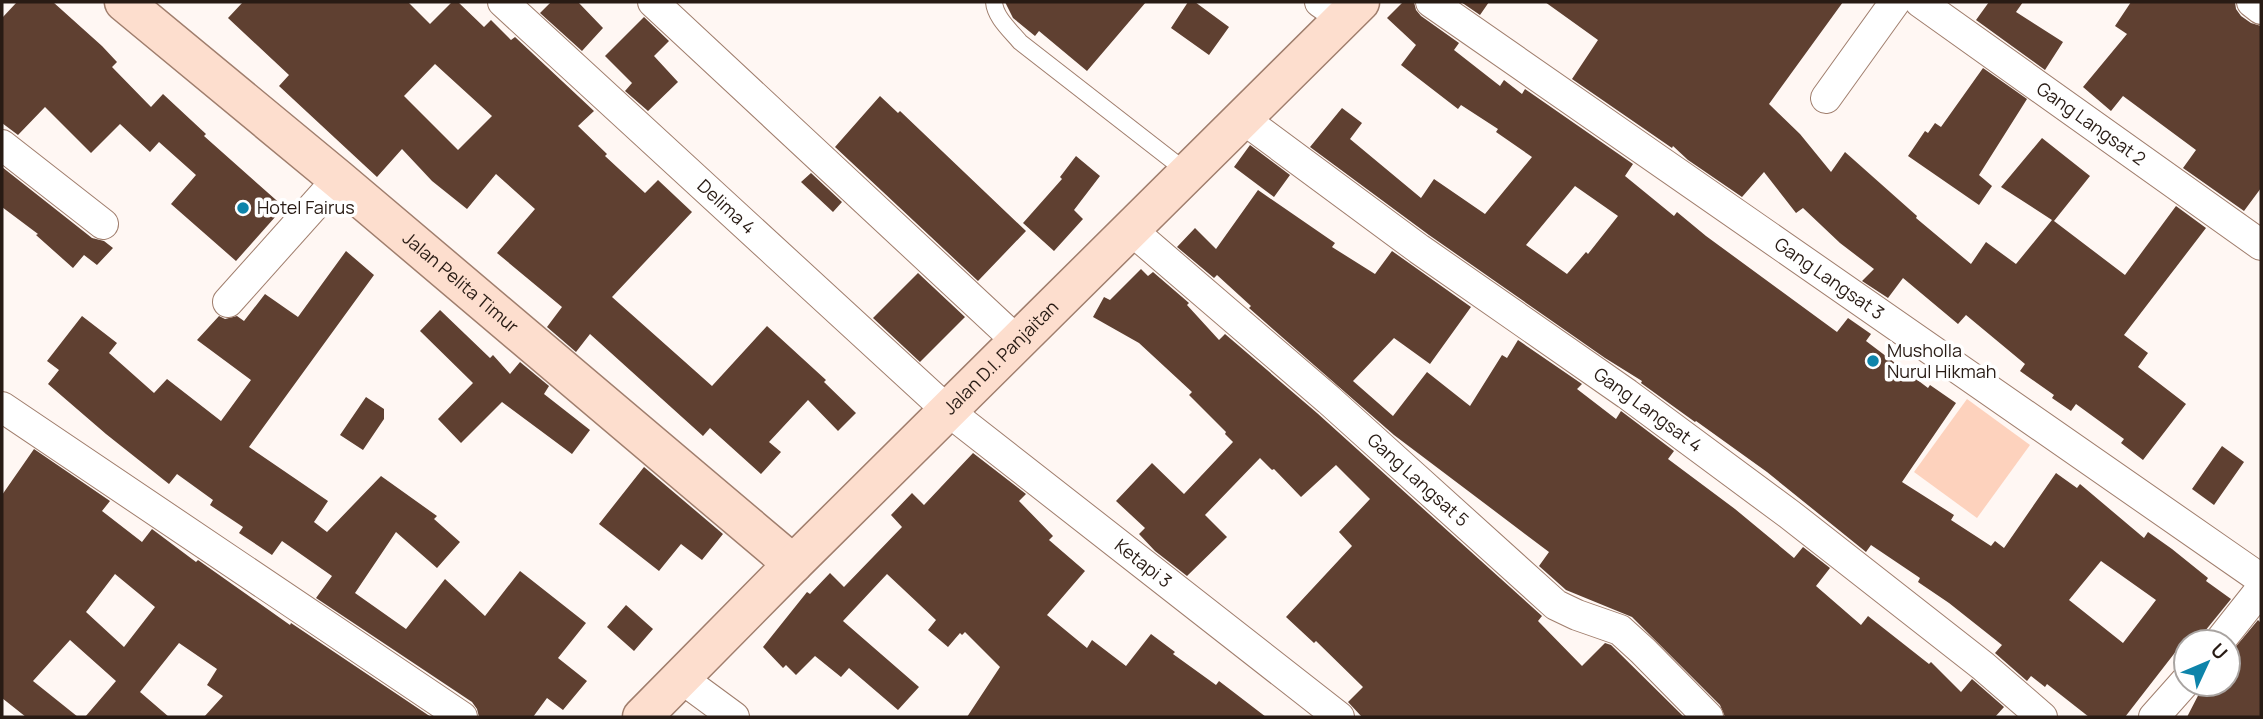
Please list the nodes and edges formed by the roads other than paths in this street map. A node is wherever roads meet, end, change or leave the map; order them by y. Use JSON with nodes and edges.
{"nodes":[{"id":1,"x":124,"y":2,"type":"edge"},
{"id":2,"x":503,"y":2,"type":"edge"},
{"id":3,"x":653,"y":2,"type":"edge"},
{"id":4,"x":994,"y":2,"type":"edge"},
{"id":5,"x":1431,"y":2,"type":"edge"},
{"id":6,"x":1895,"y":2,"type":"edge"},
{"id":7,"x":1920,"y":2,"type":"edge"},
{"id":8,"x":2252,"y":2,"type":"edge"},
{"id":9,"x":1341,"y":7,"type":"edge"},
{"id":10,"x":2261,"y":9,"type":"edge"},
{"id":11,"x":1826,"y":98,"type":"dead end"},
{"id":12,"x":1242,"y":118,"type":"junction"},
{"id":13,"x":2,"y":145,"type":"edge"},
{"id":14,"x":1187,"y":172,"type":"junction"},
{"id":15,"x":338,"y":179,"type":"junction"},
{"id":16,"x":103,"y":224,"type":"dead end"},
{"id":17,"x":1130,"y":229,"type":"junction"},
{"id":18,"x":2261,"y":245,"type":"edge"},
{"id":19,"x":228,"y":302,"type":"dead end"},
{"id":20,"x":1017,"y":341,"type":"junction"},
{"id":21,"x":2,"y":407,"type":"edge"},
{"id":22,"x":948,"y":411,"type":"junction"},
{"id":23,"x":793,"y":564,"type":"junction"},
{"id":24,"x":2261,"y":579,"type":"edge"},
{"id":25,"x":2261,"y":589,"type":"edge"},
{"id":26,"x":2230,"y":628,"type":"edge"},
{"id":27,"x":681,"y":678,"type":"junction"},
{"id":28,"x":2172,"y":697,"type":"edge"},
{"id":29,"x":462,"y":717,"type":"edge"},
{"id":30,"x":642,"y":717,"type":"edge"},
{"id":31,"x":734,"y":717,"type":"edge"},
{"id":32,"x":1339,"y":717,"type":"edge"},
{"id":33,"x":1708,"y":717,"type":"edge"},
{"id":34,"x":2042,"y":717,"type":"edge"},
{"id":35,"x":2154,"y":717,"type":"edge"}],
"edges":[{"from":1,"to":15,"type":"street","name":"Jalan Pelita Timur"},
{"from":2,"to":22,"type":"street","name":"Delima 4"},
{"from":3,"to":20,"type":"street"},
{"from":4,"to":14,"type":"lane"},
{"from":5,"to":24,"type":"street","name":"Gang Langsat 3"},
{"from":6,"to":11,"type":"street"},
{"from":7,"to":18,"type":"street","name":"Gang Langsat 2"},
{"from":8,"to":10,"type":"street"},
{"from":9,"to":12,"type":"street","name":"Jalan D.I. Panjaitan"},
{"from":12,"to":14,"type":"street","name":"Jalan D.I. Panjaitan"},
{"from":12,"to":34,"type":"street","name":"Gang Langsat 4"},
{"from":13,"to":16,"type":"street"},
{"from":14,"to":17,"type":"street","name":"Jalan D.I. Panjaitan"},
{"from":15,"to":19,"type":"street"},
{"from":15,"to":23,"type":"street","name":"Jalan Pelita Timur"},
{"from":17,"to":20,"type":"street","name":"Jalan D.I. Panjaitan"},
{"from":17,"to":33,"type":"street","name":"Gang Langsat 5"},
{"from":20,"to":22,"type":"street","name":"Jalan D.I. Panjaitan"},
{"from":21,"to":29,"type":"street"},
{"from":22,"to":23,"type":"street","name":"Jalan D.I. Panjaitan"},
{"from":22,"to":32,"type":"street","name":"Ketapi 3"},
{"from":23,"to":27,"type":"street","name":"Jalan D.I. Panjaitan"},
{"from":25,"to":26,"type":"street"},
{"from":27,"to":30,"type":"street","name":"Jalan D.I. Panjaitan"},
{"from":27,"to":31,"type":"street"},
{"from":28,"to":35,"type":"street"}]}
